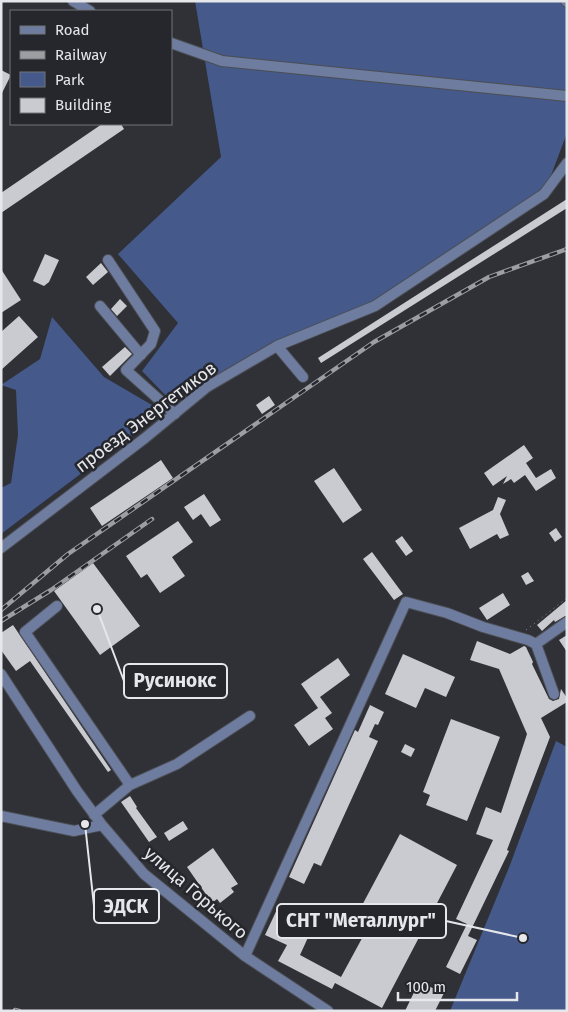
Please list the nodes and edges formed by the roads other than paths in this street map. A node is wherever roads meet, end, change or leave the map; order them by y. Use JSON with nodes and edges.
{"nodes":[{"id":1,"x":73,"y":1,"type":"edge"},
{"id":2,"x":88,"y":10,"type":"edge"},
{"id":3,"x":172,"y":43,"type":"edge"},
{"id":4,"x":567,"y":96,"type":"edge"},
{"id":5,"x":567,"y":163,"type":"edge"},
{"id":6,"x":108,"y":260,"type":"dead end"},
{"id":7,"x":100,"y":306,"type":"dead end"},
{"id":8,"x":277,"y":346,"type":"junction"},
{"id":9,"x":140,"y":355,"type":"junction"},
{"id":10,"x":303,"y":377,"type":"dead end"},
{"id":11,"x":175,"y":414,"type":"junction"},
{"id":12,"x":1,"y":548,"type":"edge"},
{"id":13,"x":57,"y":606,"type":"dead end"},
{"id":14,"x":567,"y":622,"type":"edge"},
{"id":15,"x":536,"y":644,"type":"junction"},
{"id":16,"x":1,"y":674,"type":"edge"},
{"id":17,"x":554,"y":694,"type":"dead end"},
{"id":18,"x":250,"y":716,"type":"dead end"},
{"id":19,"x":130,"y":785,"type":"junction"},
{"id":20,"x":94,"y":815,"type":"junction"},
{"id":21,"x":1,"y":816,"type":"edge"},
{"id":22,"x":102,"y":825,"type":"junction"},
{"id":23,"x":245,"y":956,"type":"junction"},
{"id":24,"x":328,"y":1011,"type":"edge"}],
"edges":[{"from":1,"to":2,"type":"street"},
{"from":3,"to":4,"type":"street"},
{"from":5,"to":8,"type":"street","name":"проезд Энергетиков"},
{"from":6,"to":9,"type":"street"},
{"from":7,"to":9,"type":"street"},
{"from":8,"to":10,"type":"street"},
{"from":8,"to":11,"type":"street","name":"проезд Энергетиков"},
{"from":9,"to":11,"type":"street"},
{"from":11,"to":12,"type":"street","name":"проезд Энергетиков"},
{"from":13,"to":19,"type":"street"},
{"from":14,"to":15,"type":"street"},
{"from":15,"to":17,"type":"street"},
{"from":15,"to":23,"type":"street"},
{"from":16,"to":20,"type":"street","name":"улица Горького"},
{"from":18,"to":19,"type":"street"},
{"from":19,"to":20,"type":"street"},
{"from":20,"to":22,"type":"street","name":"улица Горького"},
{"from":21,"to":22,"type":"street"},
{"from":22,"to":23,"type":"street","name":"улица Горького"},
{"from":23,"to":24,"type":"street","name":"улица Горького"}]}
